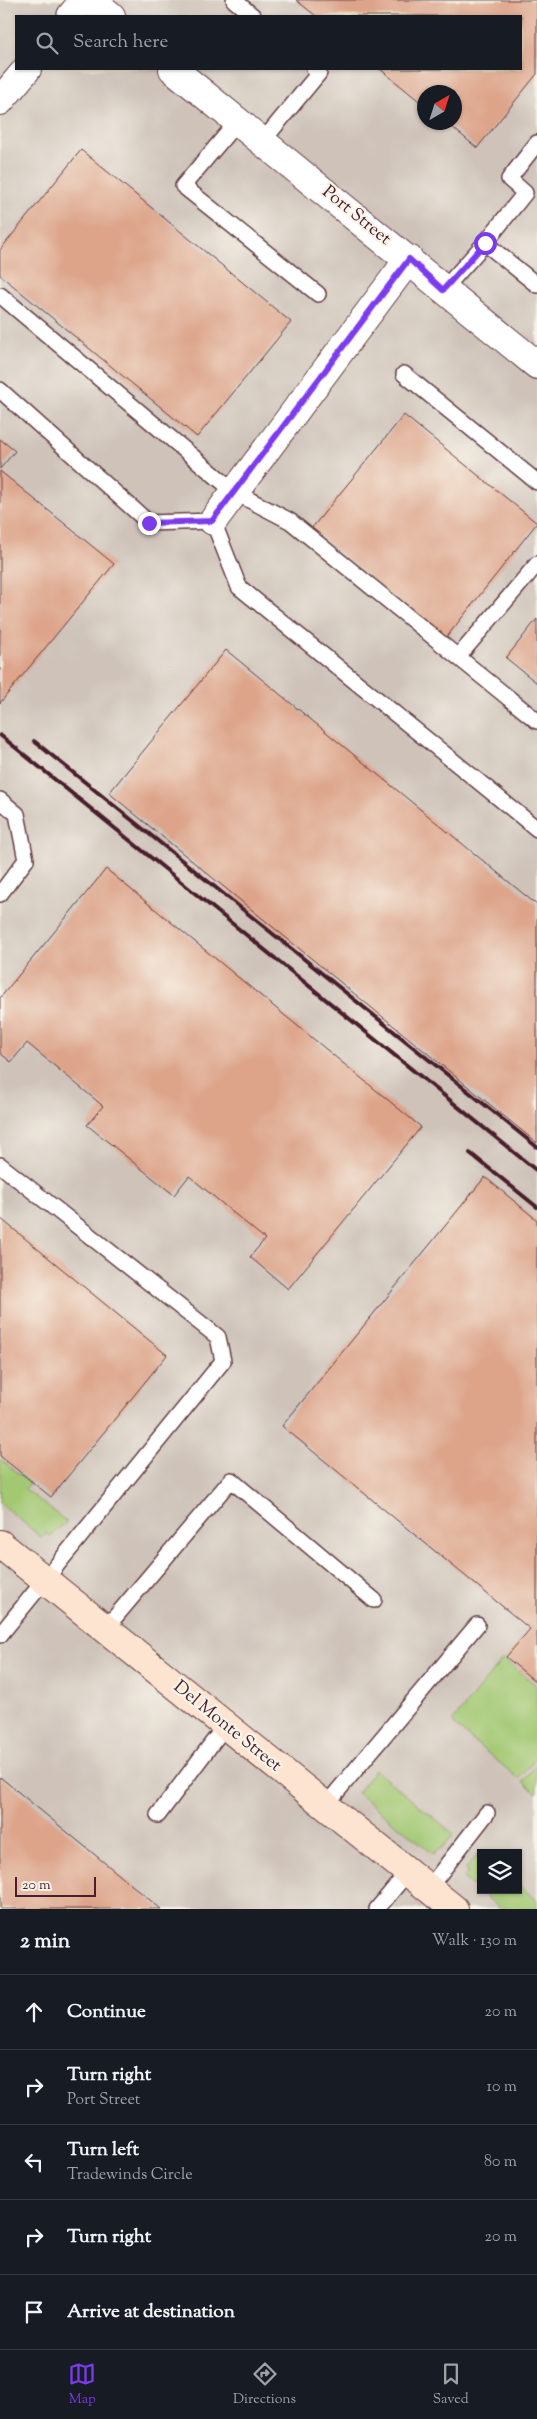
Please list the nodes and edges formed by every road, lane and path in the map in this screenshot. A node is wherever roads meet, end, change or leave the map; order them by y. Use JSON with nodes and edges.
{"nodes":[{"id":1,"x":84,"y":0,"type":"edge"},
{"id":2,"x":91,"y":0,"type":"edge"},
{"id":3,"x":234,"y":0,"type":"edge"},
{"id":4,"x":72,"y":15,"type":"edge"},
{"id":5,"x":110,"y":15,"type":"edge"},
{"id":6,"x":252,"y":15,"type":"edge"},
{"id":7,"x":26,"y":70,"type":"edge"},
{"id":8,"x":174,"y":70,"type":"edge"},
{"id":9,"x":316,"y":70,"type":"edge"},
{"id":10,"x":0,"y":101,"type":"edge"},
{"id":11,"x":237,"y":122,"type":"junction"},
{"id":12,"x":262,"y":142,"type":"junction"},
{"id":13,"x":537,"y":143,"type":"edge"},
{"id":14,"x":485,"y":243,"type":"junction"},
{"id":15,"x":409,"y":259,"type":"junction"},
{"id":16,"x":537,"y":285,"type":"edge"},
{"id":17,"x":443,"y":290,"type":"junction"},
{"id":18,"x":318,"y":294,"type":"dead end"},
{"id":19,"x":0,"y":295,"type":"edge"},
{"id":20,"x":537,"y":365,"type":"edge"},
{"id":21,"x":404,"y":374,"type":"dead end"},
{"id":22,"x":0,"y":390,"type":"edge"},
{"id":23,"x":537,"y":482,"type":"edge"},
{"id":24,"x":236,"y":493,"type":"junction"},
{"id":25,"x":212,"y":521,"type":"junction"},
{"id":26,"x":537,"y":564,"type":"edge"},
{"id":27,"x":458,"y":657,"type":"junction"},
{"id":28,"x":537,"y":721,"type":"edge"},
{"id":29,"x":0,"y":800,"type":"edge"},
{"id":30,"x":537,"y":829,"type":"edge"},
{"id":31,"x":0,"y":894,"type":"edge"},
{"id":32,"x":0,"y":1165,"type":"edge"},
{"id":33,"x":0,"y":1544,"type":"edge"},
{"id":34,"x":45,"y":1580,"type":"junction"},
{"id":35,"x":374,"y":1600,"type":"dead end"},
{"id":36,"x":477,"y":1626,"type":"dead end"},
{"id":37,"x":105,"y":1629,"type":"junction"},
{"id":38,"x":0,"y":1635,"type":"edge"},
{"id":39,"x":225,"y":1726,"type":"junction"},
{"id":40,"x":326,"y":1806,"type":"junction"},
{"id":41,"x":487,"y":1814,"type":"dead end"},
{"id":42,"x":158,"y":1815,"type":"dead end"},
{"id":43,"x":418,"y":1880,"type":"junction"},
{"id":44,"x":377,"y":1909,"type":"edge"},
{"id":45,"x":454,"y":1909,"type":"edge"}],
"edges":[{"from":1,"to":4,"type":"street"},
{"from":2,"to":5,"type":"street"},
{"from":3,"to":6,"type":"lane"},
{"from":7,"to":10,"type":"street"},
{"from":8,"to":11,"type":"street","name":"Port Street"},
{"from":9,"to":12,"type":"lane"},
{"from":11,"to":12,"type":"street","name":"Port Street"},
{"from":11,"to":18,"type":"lane"},
{"from":12,"to":15,"type":"street","name":"Port Street"},
{"from":13,"to":14,"type":"lane"},
{"from":14,"to":16,"type":"lane"},
{"from":14,"to":17,"type":"lane"},
{"from":15,"to":17,"type":"street","name":"Port Street"},
{"from":15,"to":24,"type":"street"},
{"from":17,"to":20,"type":"street","name":"Port Street"},
{"from":19,"to":24,"type":"lane"},
{"from":21,"to":23,"type":"lane"},
{"from":22,"to":25,"type":"lane"},
{"from":24,"to":25,"type":"street"},
{"from":24,"to":27,"type":"lane"},
{"from":25,"to":30,"type":"lane"},
{"from":26,"to":27,"type":"lane"},
{"from":27,"to":28,"type":"lane"},
{"from":29,"to":31,"type":"lane"},
{"from":32,"to":34,"type":"lane"},
{"from":33,"to":34,"type":"street","name":"Del Monte Street"},
{"from":34,"to":37,"type":"street","name":"Del Monte Street"},
{"from":34,"to":38,"type":"lane"},
{"from":35,"to":37,"type":"lane"},
{"from":36,"to":40,"type":"lane"},
{"from":37,"to":39,"type":"street","name":"Del Monte Street"},
{"from":39,"to":40,"type":"street","name":"Del Monte Street"},
{"from":39,"to":42,"type":"lane"},
{"from":40,"to":43,"type":"street","name":"Del Monte Street"},
{"from":41,"to":43,"type":"lane"},
{"from":43,"to":44,"type":"lane"},
{"from":43,"to":45,"type":"street","name":"Del Monte Street"}]}
